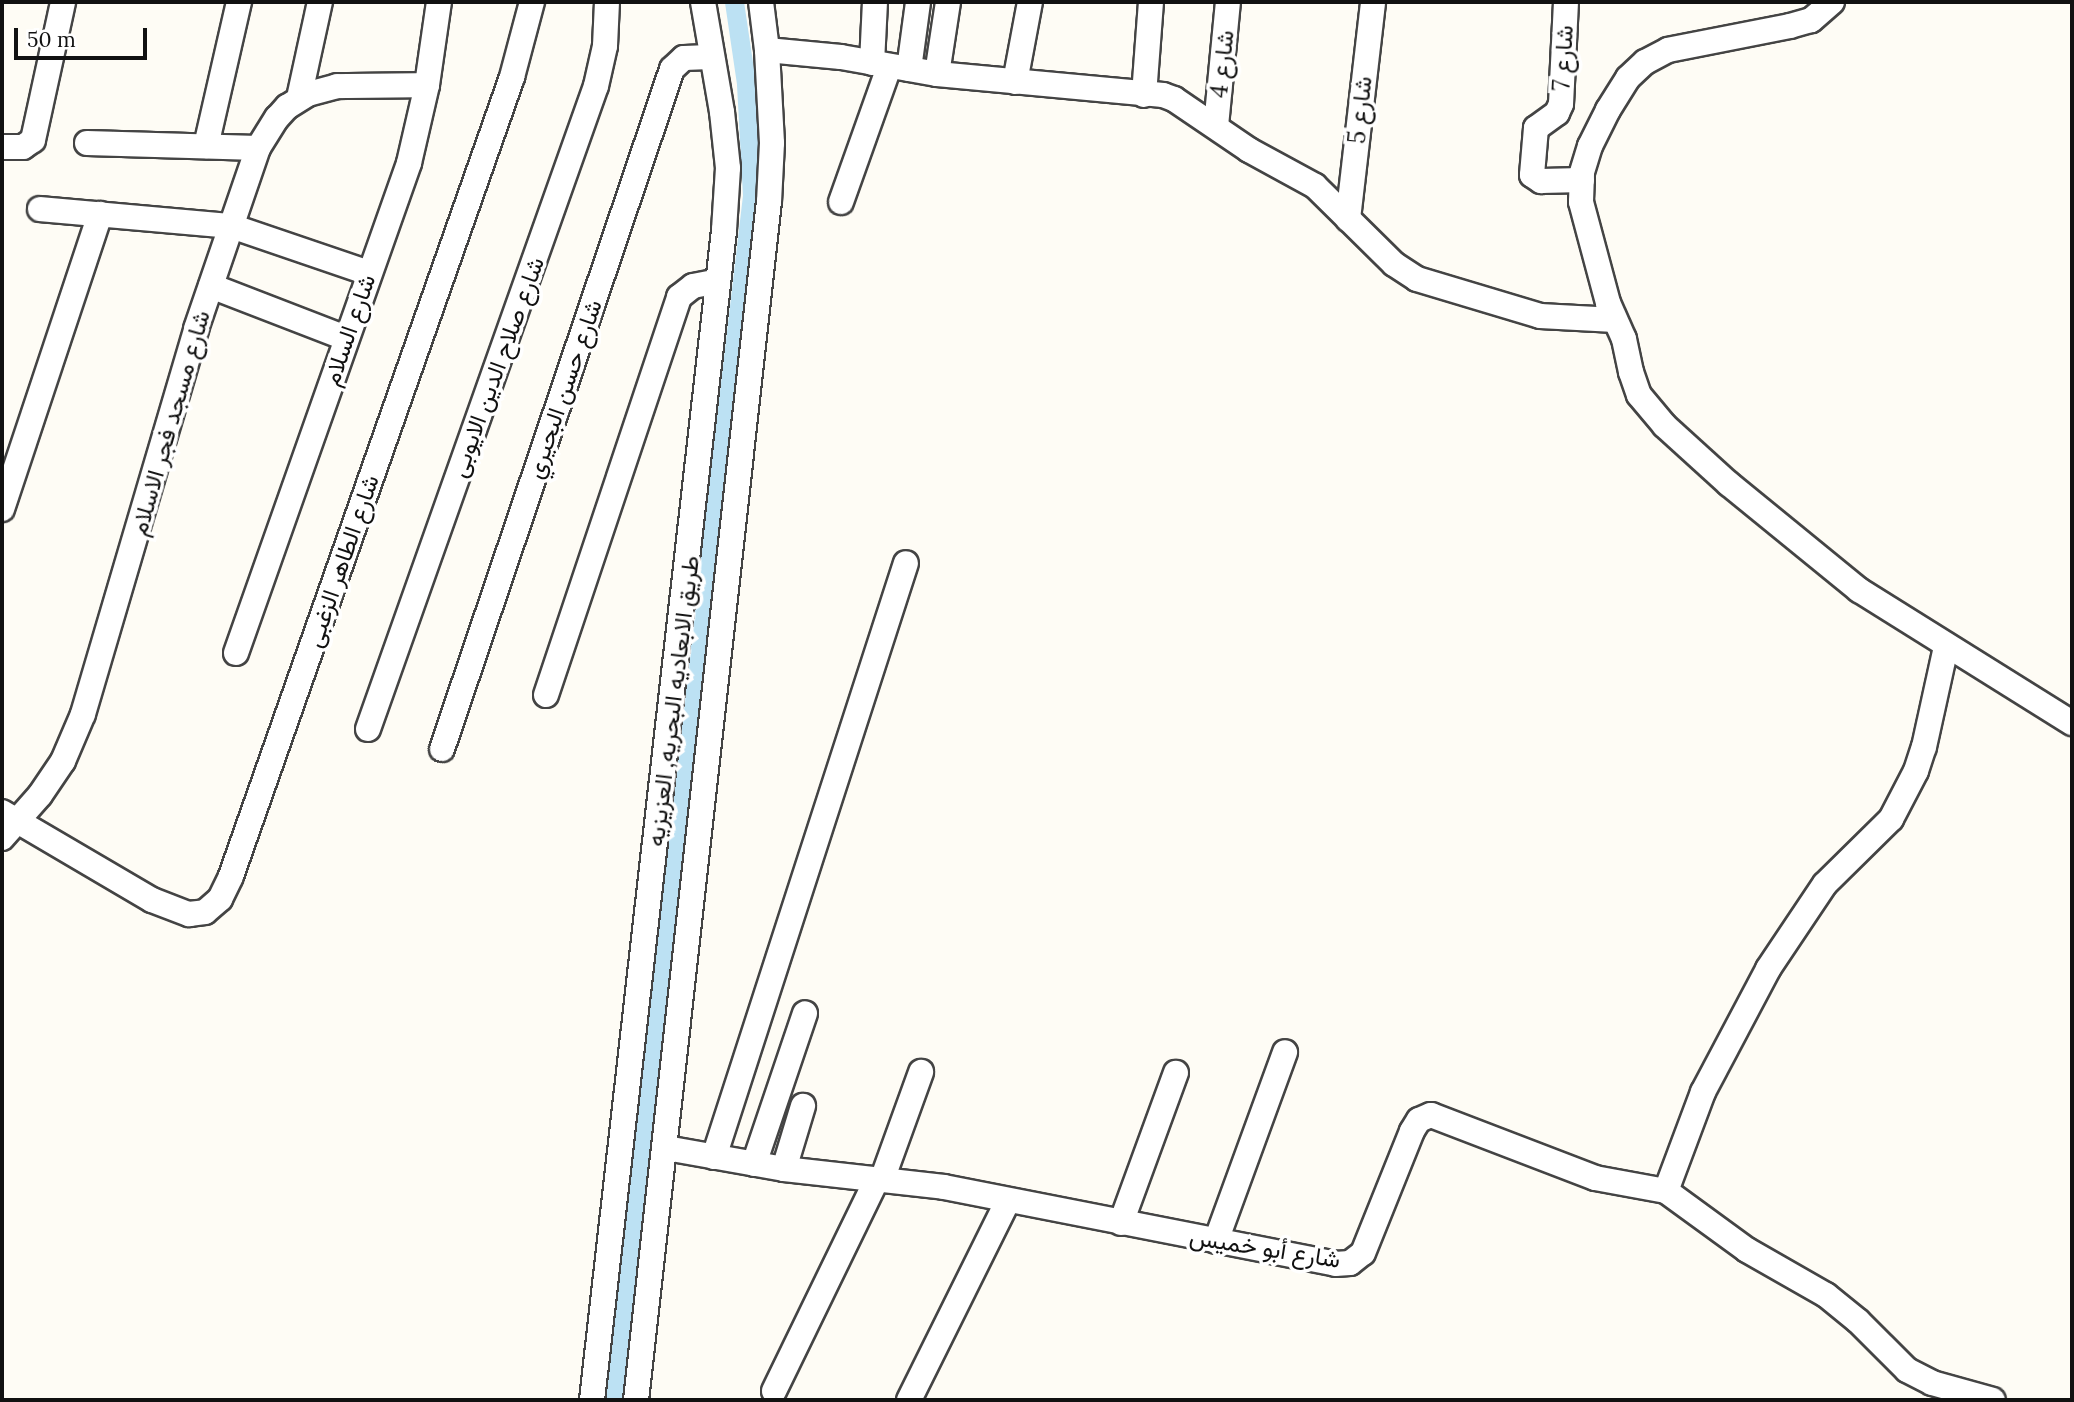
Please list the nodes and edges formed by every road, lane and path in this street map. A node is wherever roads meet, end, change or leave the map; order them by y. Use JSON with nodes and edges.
{"nodes":[{"id":1,"x":63,"y":2,"type":"edge"},
{"id":2,"x":239,"y":2,"type":"edge"},
{"id":3,"x":320,"y":2,"type":"edge"},
{"id":4,"x":439,"y":2,"type":"edge"},
{"id":5,"x":532,"y":2,"type":"edge"},
{"id":6,"x":607,"y":2,"type":"edge"},
{"id":7,"x":703,"y":2,"type":"edge"},
{"id":8,"x":761,"y":2,"type":"edge"},
{"id":9,"x":875,"y":2,"type":"edge"},
{"id":10,"x":918,"y":2,"type":"edge"},
{"id":11,"x":948,"y":2,"type":"edge"},
{"id":12,"x":1030,"y":2,"type":"edge"},
{"id":13,"x":1151,"y":2,"type":"edge"},
{"id":14,"x":1228,"y":2,"type":"edge"},
{"id":15,"x":1373,"y":2,"type":"edge"},
{"id":16,"x":1566,"y":2,"type":"edge"},
{"id":17,"x":1832,"y":2,"type":"edge"},
{"id":18,"x":767,"y":50,"type":"junction"},
{"id":19,"x":710,"y":57,"type":"junction"},
{"id":20,"x":890,"y":66,"type":"junction"},
{"id":21,"x":937,"y":74,"type":"junction"},
{"id":22,"x":1014,"y":82,"type":"junction"},
{"id":23,"x":427,"y":85,"type":"junction"},
{"id":24,"x":1144,"y":94,"type":"junction"},
{"id":25,"x":299,"y":98,"type":"junction"},
{"id":26,"x":1216,"y":126,"type":"junction"},
{"id":27,"x":87,"y":143,"type":"dead end"},
{"id":28,"x":206,"y":146,"type":"junction"},
{"id":29,"x":2,"y":147,"type":"edge"},
{"id":30,"x":258,"y":148,"type":"junction"},
{"id":31,"x":1582,"y":180,"type":"junction"},
{"id":32,"x":841,"y":202,"type":"dead end"},
{"id":33,"x":40,"y":209,"type":"dead end"},
{"id":34,"x":100,"y":214,"type":"junction"},
{"id":35,"x":1348,"y":219,"type":"junction"},
{"id":36,"x":231,"y":226,"type":"junction"},
{"id":37,"x":369,"y":272,"type":"junction"},
{"id":38,"x":718,"y":281,"type":"junction"},
{"id":39,"x":211,"y":286,"type":"junction"},
{"id":40,"x":1615,"y":320,"type":"junction"},
{"id":41,"x":346,"y":338,"type":"junction"},
{"id":42,"x":2,"y":509,"type":"edge"},
{"id":43,"x":906,"y":563,"type":"dead end"},
{"id":44,"x":1946,"y":646,"type":"junction"},
{"id":45,"x":236,"y":653,"type":"dead end"},
{"id":46,"x":546,"y":695,"type":"dead end"},
{"id":47,"x":2072,"y":723,"type":"edge"},
{"id":48,"x":368,"y":729,"type":"dead end"},
{"id":49,"x":442,"y":749,"type":"dead end"},
{"id":50,"x":10,"y":816,"type":"edge"},
{"id":51,"x":2,"y":838,"type":"edge"},
{"id":52,"x":806,"y":1013,"type":"dead end"},
{"id":53,"x":1285,"y":1052,"type":"dead end"},
{"id":54,"x":920,"y":1072,"type":"dead end"},
{"id":55,"x":1176,"y":1073,"type":"dead end"},
{"id":56,"x":803,"y":1106,"type":"dead end"},
{"id":57,"x":666,"y":1149,"type":"junction"},
{"id":58,"x":714,"y":1157,"type":"junction"},
{"id":59,"x":754,"y":1164,"type":"junction"},
{"id":60,"x":784,"y":1169,"type":"junction"},
{"id":61,"x":879,"y":1180,"type":"junction"},
{"id":62,"x":1666,"y":1191,"type":"junction"},
{"id":63,"x":1008,"y":1201,"type":"junction"},
{"id":64,"x":1121,"y":1223,"type":"junction"},
{"id":65,"x":1216,"y":1241,"type":"junction"},
{"id":66,"x":774,"y":1391,"type":"dead end"},
{"id":67,"x":592,"y":1400,"type":"edge"},
{"id":68,"x":636,"y":1400,"type":"edge"},
{"id":69,"x":909,"y":1400,"type":"edge"},
{"id":70,"x":1993,"y":1400,"type":"edge"}],
"edges":[{"from":1,"to":29,"type":"street"},
{"from":2,"to":28,"type":"street"},
{"from":3,"to":25,"type":"street"},
{"from":4,"to":23,"type":"street","name":"شارع السلام"},
{"from":5,"to":50,"type":"street","name":"شارع الطاهر الزغبى"},
{"from":6,"to":48,"type":"street","name":"شارع صلاح الدين الايوبى"},
{"from":7,"to":19,"type":"street","name":"طريق الابعاديه البحريه, العزيزيه"},
{"from":8,"to":18,"type":"street","name":"طريق الابعاديه البحريه, العزيزيه"},
{"from":9,"to":20,"type":"street"},
{"from":10,"to":20,"type":"street"},
{"from":11,"to":21,"type":"street"},
{"from":12,"to":22,"type":"street"},
{"from":13,"to":24,"type":"street"},
{"from":14,"to":26,"type":"street","name":"شارع 4"},
{"from":15,"to":35,"type":"street","name":"شارع 5"},
{"from":16,"to":31,"type":"street","name":"شارع 7"},
{"from":17,"to":31,"type":"street"},
{"from":18,"to":20,"type":"street"},
{"from":18,"to":57,"type":"street","name":"طريق الابعاديه البحريه, العزيزيه"},
{"from":19,"to":38,"type":"street","name":"طريق الابعاديه البحريه, العزيزيه"},
{"from":19,"to":49,"type":"street","name":"شارع حسن البحيري"},
{"from":20,"to":21,"type":"street"},
{"from":20,"to":32,"type":"street"},
{"from":21,"to":22,"type":"street"},
{"from":22,"to":24,"type":"street"},
{"from":23,"to":25,"type":"street"},
{"from":23,"to":37,"type":"street","name":"شارع السلام"},
{"from":24,"to":26,"type":"street"},
{"from":25,"to":30,"type":"street","name":"شارع مسجد فجر الاسلام"},
{"from":26,"to":35,"type":"street"},
{"from":27,"to":28,"type":"street"},
{"from":28,"to":30,"type":"street"},
{"from":30,"to":36,"type":"street","name":"شارع مسجد فجر الاسلام"},
{"from":31,"to":40,"type":"street"},
{"from":33,"to":34,"type":"street"},
{"from":34,"to":36,"type":"street"},
{"from":34,"to":42,"type":"street"},
{"from":35,"to":40,"type":"street"},
{"from":36,"to":37,"type":"street"},
{"from":36,"to":39,"type":"street","name":"شارع مسجد فجر الاسلام"},
{"from":37,"to":41,"type":"street","name":"شارع السلام"},
{"from":38,"to":46,"type":"street"},
{"from":38,"to":67,"type":"street","name":"طريق الابعاديه البحريه, العزيزيه"},
{"from":39,"to":41,"type":"street"},
{"from":39,"to":50,"type":"street","name":"شارع مسجد فجر الاسلام"},
{"from":40,"to":44,"type":"street"},
{"from":41,"to":45,"type":"street","name":"شارع السلام"},
{"from":43,"to":58,"type":"street"},
{"from":44,"to":47,"type":"street"},
{"from":44,"to":62,"type":"street"},
{"from":50,"to":51,"type":"street","name":"شارع مسجد فجر الاسلام"},
{"from":52,"to":59,"type":"street"},
{"from":53,"to":65,"type":"street"},
{"from":54,"to":61,"type":"street"},
{"from":55,"to":64,"type":"street"},
{"from":56,"to":60,"type":"street"},
{"from":57,"to":58,"type":"street","name":"شارع أبو خميس"},
{"from":57,"to":68,"type":"street","name":"طريق الابعاديه البحريه, العزيزيه"},
{"from":58,"to":59,"type":"street","name":"شارع أبو خميس"},
{"from":59,"to":60,"type":"street","name":"شارع أبو خميس"},
{"from":60,"to":61,"type":"street","name":"شارع أبو خميس"},
{"from":61,"to":63,"type":"street","name":"شارع أبو خميس"},
{"from":61,"to":66,"type":"street"},
{"from":62,"to":65,"type":"street","name":"شارع أبو خميس"},
{"from":62,"to":70,"type":"street","name":"شارع أبو خميس"},
{"from":63,"to":64,"type":"street","name":"شارع أبو خميس"},
{"from":63,"to":69,"type":"street"},
{"from":64,"to":65,"type":"street","name":"شارع أبو خميس"}]}
